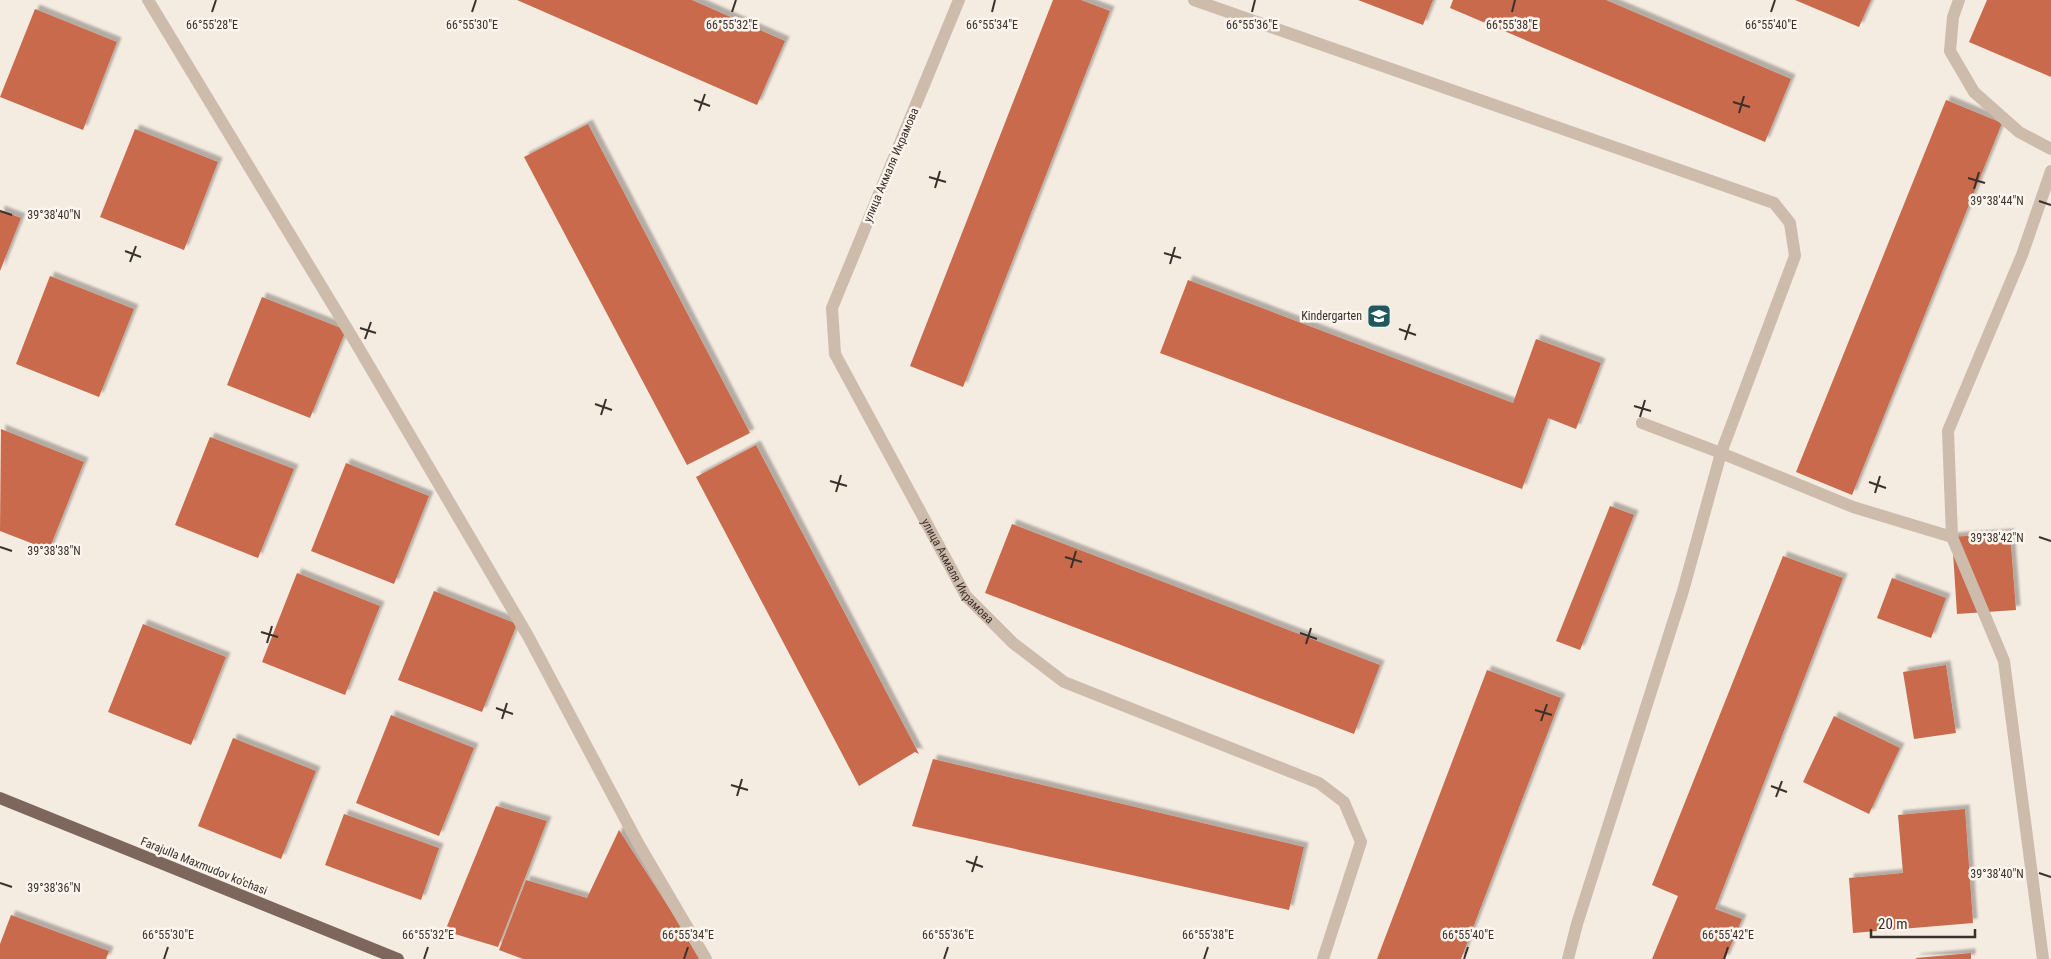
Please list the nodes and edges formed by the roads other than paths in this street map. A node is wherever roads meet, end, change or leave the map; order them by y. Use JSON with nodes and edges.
{"nodes":[{"id":1,"x":148,"y":0,"type":"edge"},
{"id":2,"x":959,"y":0,"type":"edge"},
{"id":3,"x":1194,"y":0,"type":"edge"},
{"id":4,"x":1959,"y":0,"type":"edge"},
{"id":5,"x":2051,"y":149,"type":"edge"},
{"id":6,"x":2051,"y":171,"type":"edge"},
{"id":7,"x":1642,"y":423,"type":"dead end"},
{"id":8,"x":1721,"y":453,"type":"junction"},
{"id":9,"x":1952,"y":537,"type":"junction"},
{"id":10,"x":0,"y":798,"type":"edge"},
{"id":11,"x":398,"y":959,"type":"edge"},
{"id":12,"x":706,"y":959,"type":"edge"},
{"id":13,"x":1323,"y":959,"type":"edge"},
{"id":14,"x":1568,"y":959,"type":"edge"},
{"id":15,"x":2043,"y":959,"type":"edge"}],
"edges":[{"from":1,"to":12,"type":"street"},
{"from":2,"to":13,"type":"street","name":"улица Акмаля Икрамова"},
{"from":3,"to":8,"type":"street"},
{"from":4,"to":5,"type":"street"},
{"from":6,"to":9,"type":"street"},
{"from":7,"to":8,"type":"street"},
{"from":8,"to":9,"type":"street"},
{"from":8,"to":14,"type":"street"},
{"from":9,"to":15,"type":"street"},
{"from":10,"to":11,"type":"main road","name":"Farajulla Maxmudov ko'chasi"}]}
